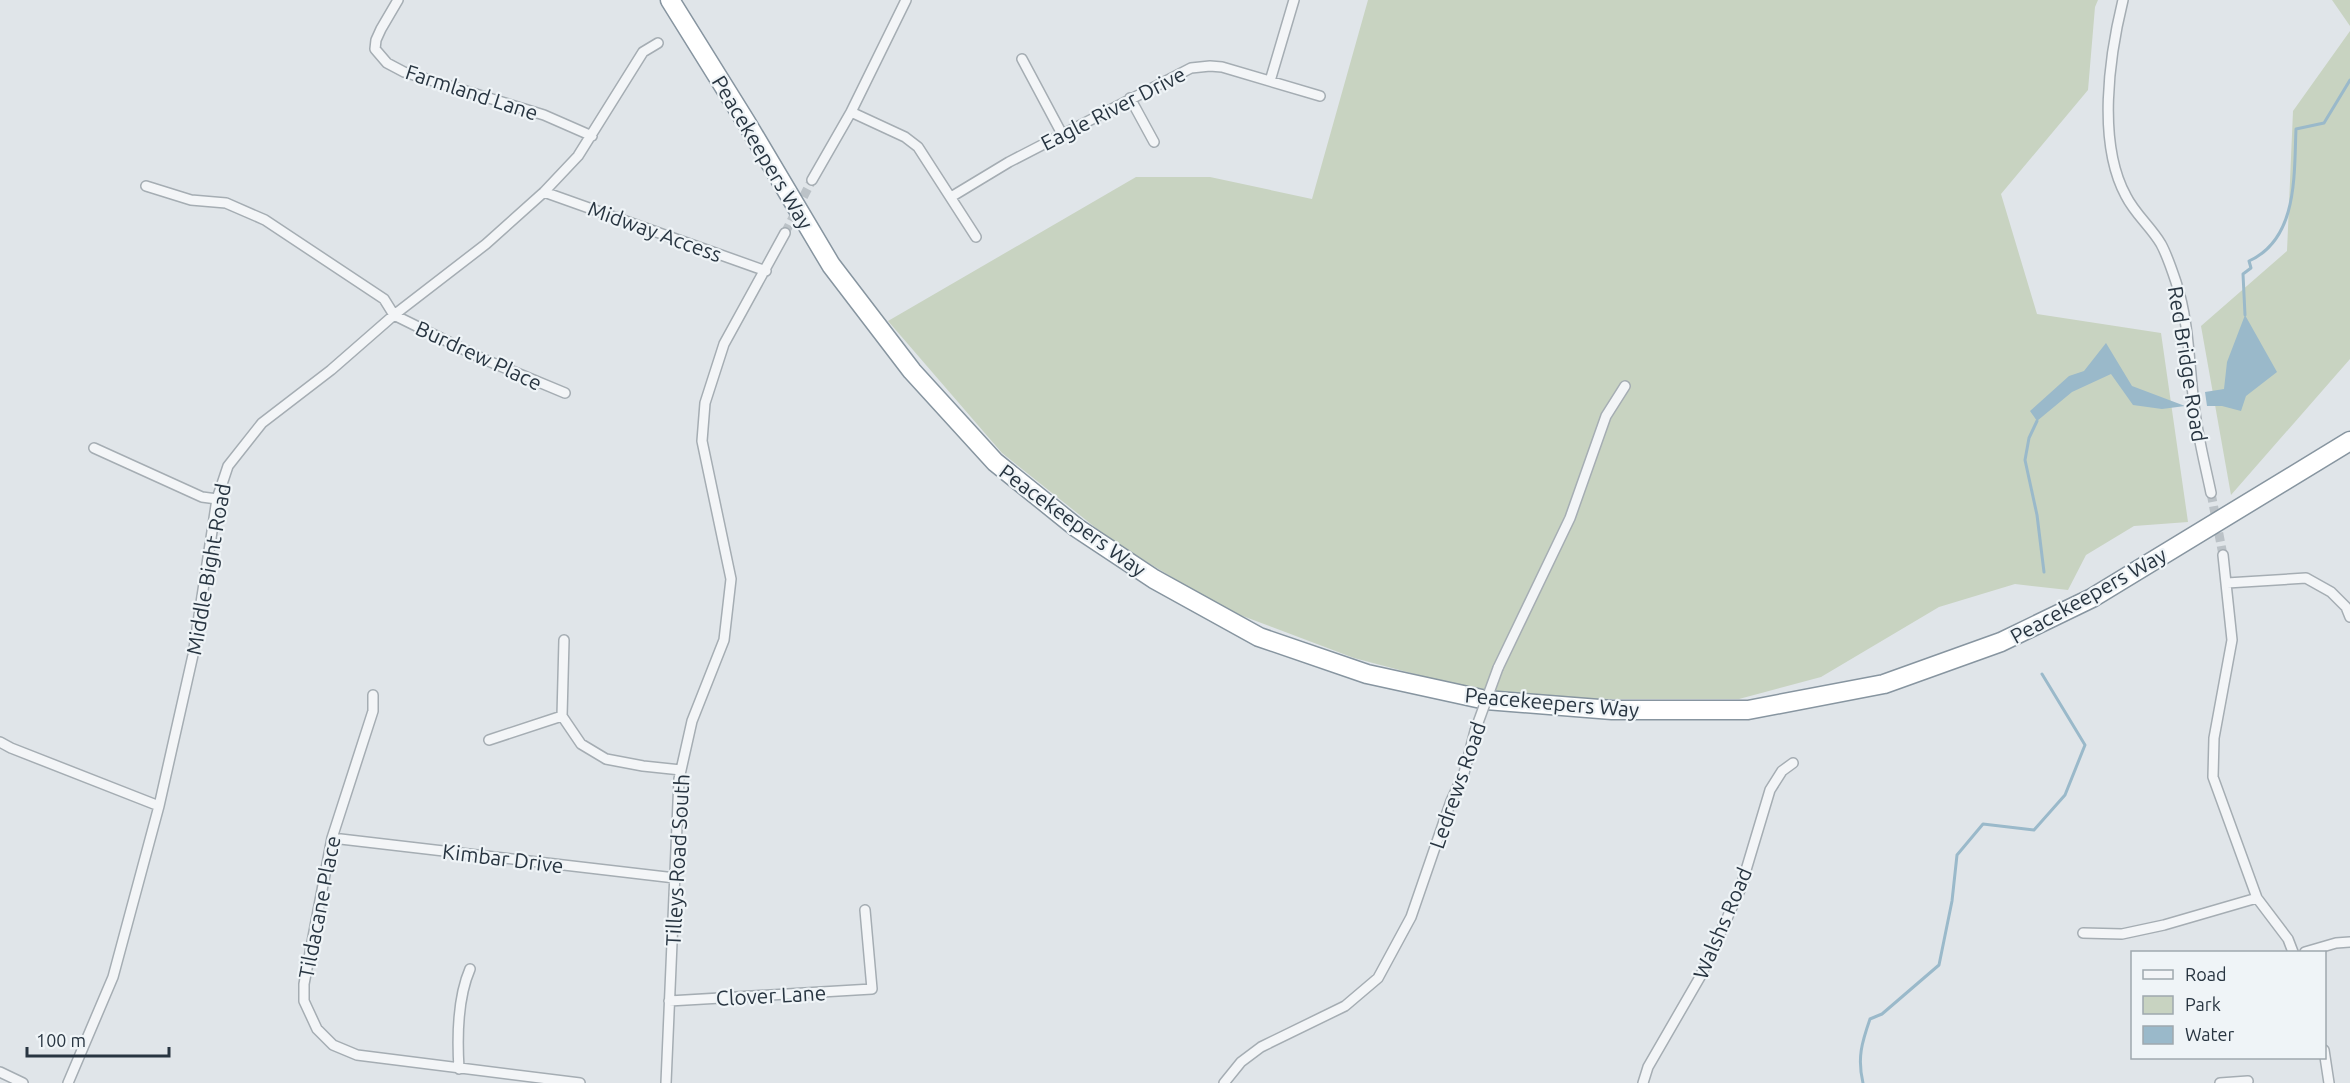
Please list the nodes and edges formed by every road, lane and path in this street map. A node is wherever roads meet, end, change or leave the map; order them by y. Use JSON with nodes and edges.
{"nodes":[{"id":1,"x":398,"y":0,"type":"edge"},
{"id":2,"x":670,"y":0,"type":"edge"},
{"id":3,"x":906,"y":0,"type":"edge"},
{"id":4,"x":1294,"y":0,"type":"edge"},
{"id":5,"x":2123,"y":0,"type":"edge"},
{"id":6,"x":658,"y":43,"type":"dead end"},
{"id":7,"x":1022,"y":59,"type":"dead end"},
{"id":8,"x":1270,"y":81,"type":"junction"},
{"id":9,"x":1320,"y":96,"type":"dead end"},
{"id":10,"x":1130,"y":98,"type":"junction"},
{"id":11,"x":850,"y":112,"type":"junction"},
{"id":12,"x":1062,"y":134,"type":"junction"},
{"id":13,"x":592,"y":136,"type":"junction"},
{"id":14,"x":1154,"y":142,"type":"dead end"},
{"id":15,"x":812,"y":180,"type":"tunnel mouth"},
{"id":16,"x":146,"y":186,"type":"dead end"},
{"id":17,"x":544,"y":192,"type":"junction"},
{"id":18,"x":951,"y":197,"type":"junction"},
{"id":19,"x":785,"y":233,"type":"tunnel mouth"},
{"id":20,"x":976,"y":237,"type":"dead end"},
{"id":21,"x":766,"y":271,"type":"junction"},
{"id":22,"x":394,"y":315,"type":"junction"},
{"id":23,"x":1624,"y":386,"type":"dead end"},
{"id":24,"x":565,"y":393,"type":"dead end"},
{"id":25,"x":2350,"y":441,"type":"edge"},
{"id":26,"x":94,"y":448,"type":"dead end"},
{"id":27,"x":2211,"y":494,"type":"tunnel mouth"},
{"id":28,"x":217,"y":499,"type":"junction"},
{"id":29,"x":2223,"y":555,"type":"tunnel mouth"},
{"id":30,"x":2227,"y":583,"type":"junction"},
{"id":31,"x":2350,"y":617,"type":"edge"},
{"id":32,"x":564,"y":640,"type":"dead end"},
{"id":33,"x":372,"y":694,"type":"dead end"},
{"id":34,"x":562,"y":716,"type":"junction"},
{"id":35,"x":489,"y":740,"type":"dead end"},
{"id":36,"x":0,"y":742,"type":"edge"},
{"id":37,"x":1793,"y":763,"type":"dead end"},
{"id":38,"x":681,"y":770,"type":"junction"},
{"id":39,"x":159,"y":806,"type":"junction"},
{"id":40,"x":332,"y":838,"type":"junction"},
{"id":41,"x":675,"y":878,"type":"junction"},
{"id":42,"x":2257,"y":898,"type":"junction"},
{"id":43,"x":865,"y":910,"type":"dead end"},
{"id":44,"x":2083,"y":933,"type":"dead end"},
{"id":45,"x":2350,"y":942,"type":"edge"},
{"id":46,"x":2293,"y":951,"type":"edge"},
{"id":47,"x":2308,"y":951,"type":"edge"},
{"id":48,"x":470,"y":969,"type":"dead end"},
{"id":49,"x":669,"y":1001,"type":"junction"},
{"id":50,"x":2326,"y":1058,"type":"edge"},
{"id":51,"x":459,"y":1069,"type":"junction"},
{"id":52,"x":0,"y":1072,"type":"edge"},
{"id":53,"x":2248,"y":1081,"type":"dead end"},
{"id":54,"x":23,"y":1083,"type":"edge"},
{"id":55,"x":68,"y":1083,"type":"edge"},
{"id":56,"x":580,"y":1083,"type":"edge"},
{"id":57,"x":666,"y":1083,"type":"edge"},
{"id":58,"x":1224,"y":1083,"type":"edge"},
{"id":59,"x":1643,"y":1083,"type":"edge"},
{"id":60,"x":2220,"y":1083,"type":"edge"},
{"id":61,"x":2329,"y":1083,"type":"edge"}],
"edges":[{"from":1,"to":13,"type":"street","name":"Farmland Lane"},
{"from":2,"to":25,"type":"highway","name":"Peacekeepers Way"},
{"from":3,"to":11,"type":"street"},
{"from":4,"to":8,"type":"street"},
{"from":5,"to":27,"type":"street","name":"Red Bridge Road"},
{"from":6,"to":13,"type":"street","name":"Middle Bight Road"},
{"from":7,"to":12,"type":"street"},
{"from":8,"to":9,"type":"street","name":"Eagle River Drive"},
{"from":8,"to":10,"type":"street","name":"Eagle River Drive"},
{"from":10,"to":12,"type":"street","name":"Eagle River Drive"},
{"from":10,"to":14,"type":"street"},
{"from":11,"to":15,"type":"street"},
{"from":11,"to":18,"type":"street"},
{"from":12,"to":18,"type":"street","name":"Eagle River Drive"},
{"from":13,"to":17,"type":"street","name":"Middle Bight Road"},
{"from":16,"to":22,"type":"street"},
{"from":17,"to":21,"type":"street","name":"Midway Access"},
{"from":17,"to":22,"type":"street","name":"Middle Bight Road"},
{"from":18,"to":20,"type":"street"},
{"from":19,"to":21,"type":"street","name":"Tilleys Road South"},
{"from":21,"to":38,"type":"street","name":"Tilleys Road South"},
{"from":22,"to":24,"type":"street","name":"Burdrew Place"},
{"from":22,"to":28,"type":"street","name":"Middle Bight Road"},
{"from":23,"to":58,"type":"street","name":"Ledrews Road","bridge":true},
{"from":26,"to":28,"type":"street"},
{"from":28,"to":39,"type":"street","name":"Middle Bight Road"},
{"from":29,"to":30,"type":"street"},
{"from":30,"to":31,"type":"street"},
{"from":30,"to":42,"type":"street"},
{"from":32,"to":34,"type":"street"},
{"from":33,"to":40,"type":"street","name":"Tildacane Place"},
{"from":34,"to":35,"type":"street"},
{"from":34,"to":38,"type":"street"},
{"from":36,"to":39,"type":"street"},
{"from":37,"to":59,"type":"street","name":"Walshs Road"},
{"from":38,"to":41,"type":"street","name":"Tilleys Road South"},
{"from":39,"to":55,"type":"street","name":"Middle Bight Road"},
{"from":40,"to":41,"type":"street","name":"Kimbar Drive"},
{"from":40,"to":51,"type":"street","name":"Tildacane Place"},
{"from":41,"to":49,"type":"street","name":"Tilleys Road South"},
{"from":42,"to":44,"type":"street"},
{"from":42,"to":46,"type":"street"},
{"from":43,"to":49,"type":"street","name":"Clover Lane"},
{"from":45,"to":47,"type":"street"},
{"from":48,"to":51,"type":"street"},
{"from":49,"to":57,"type":"street","name":"Tilleys Road South"},
{"from":50,"to":61,"type":"street"},
{"from":51,"to":56,"type":"street","name":"Tildacane Place"},
{"from":52,"to":54,"type":"street"},
{"from":53,"to":60,"type":"street"}]}
